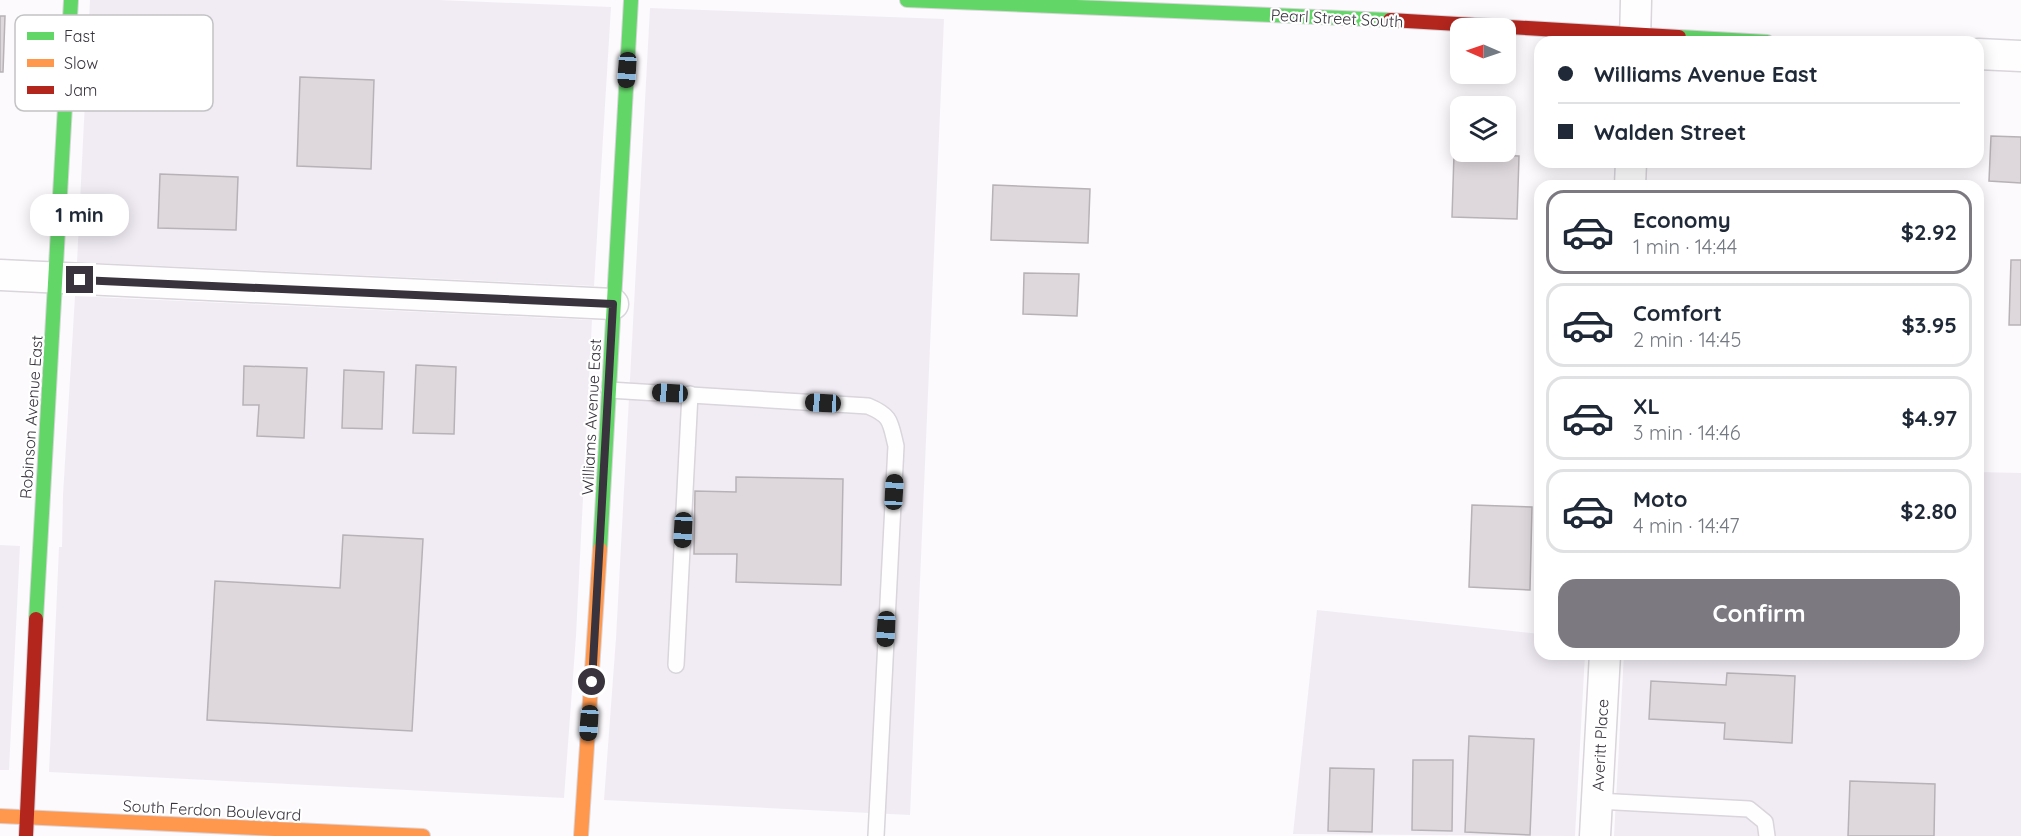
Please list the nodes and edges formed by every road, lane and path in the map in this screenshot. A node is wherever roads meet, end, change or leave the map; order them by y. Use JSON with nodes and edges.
{"nodes":[{"id":1,"x":71,"y":0,"type":"edge"},
{"id":2,"x":631,"y":0,"type":"edge"},
{"id":3,"x":907,"y":0,"type":"edge"},
{"id":4,"x":1636,"y":0,"type":"edge"},
{"id":5,"x":70,"y":15,"type":"edge"},
{"id":6,"x":1607,"y":36,"type":"edge"},
{"id":7,"x":1635,"y":36,"type":"edge"},
{"id":8,"x":1984,"y":54,"type":"edge"},
{"id":9,"x":2021,"y":56,"type":"edge"},
{"id":10,"x":65,"y":111,"type":"edge"},
{"id":11,"x":0,"y":275,"type":"edge"},
{"id":12,"x":56,"y":279,"type":"junction"},
{"id":13,"x":613,"y":304,"type":"junction"},
{"id":14,"x":609,"y":390,"type":"junction"},
{"id":15,"x":690,"y":394,"type":"junction"},
{"id":16,"x":1605,"y":660,"type":"edge"},
{"id":17,"x":676,"y":665,"type":"dead end"},
{"id":18,"x":1597,"y":801,"type":"junction"},
{"id":19,"x":0,"y":816,"type":"edge"},
{"id":20,"x":27,"y":818,"type":"junction"},
{"id":21,"x":26,"y":836,"type":"edge"},
{"id":22,"x":423,"y":836,"type":"edge"},
{"id":23,"x":581,"y":836,"type":"edge"},
{"id":24,"x":876,"y":836,"type":"edge"},
{"id":25,"x":1595,"y":836,"type":"edge"},
{"id":26,"x":1767,"y":836,"type":"edge"}],
"edges":[{"from":1,"to":5,"type":"street","name":"Robinson Avenue East"},
{"from":2,"to":13,"type":"street","name":"Williams Avenue East"},
{"from":3,"to":6,"type":"street","name":"Pearl Street South"},
{"from":4,"to":7,"type":"street"},
{"from":8,"to":9,"type":"street"},
{"from":10,"to":12,"type":"street","name":"Robinson Avenue East"},
{"from":11,"to":12,"type":"street"},
{"from":12,"to":13,"type":"street"},
{"from":12,"to":20,"type":"street","name":"Robinson Avenue East"},
{"from":13,"to":14,"type":"street","name":"Williams Avenue East"},
{"from":14,"to":15,"type":"lane"},
{"from":14,"to":23,"type":"street","name":"Williams Avenue East"},
{"from":15,"to":17,"type":"lane"},
{"from":15,"to":24,"type":"lane"},
{"from":16,"to":18,"type":"street","name":"Averitt Place"},
{"from":18,"to":25,"type":"street","name":"Averitt Place"},
{"from":18,"to":26,"type":"lane"},
{"from":19,"to":20,"type":"street","name":"South Ferdon Boulevard"},
{"from":20,"to":21,"type":"street","name":"Robinson Avenue East"},
{"from":20,"to":22,"type":"street","name":"South Ferdon Boulevard"}]}
